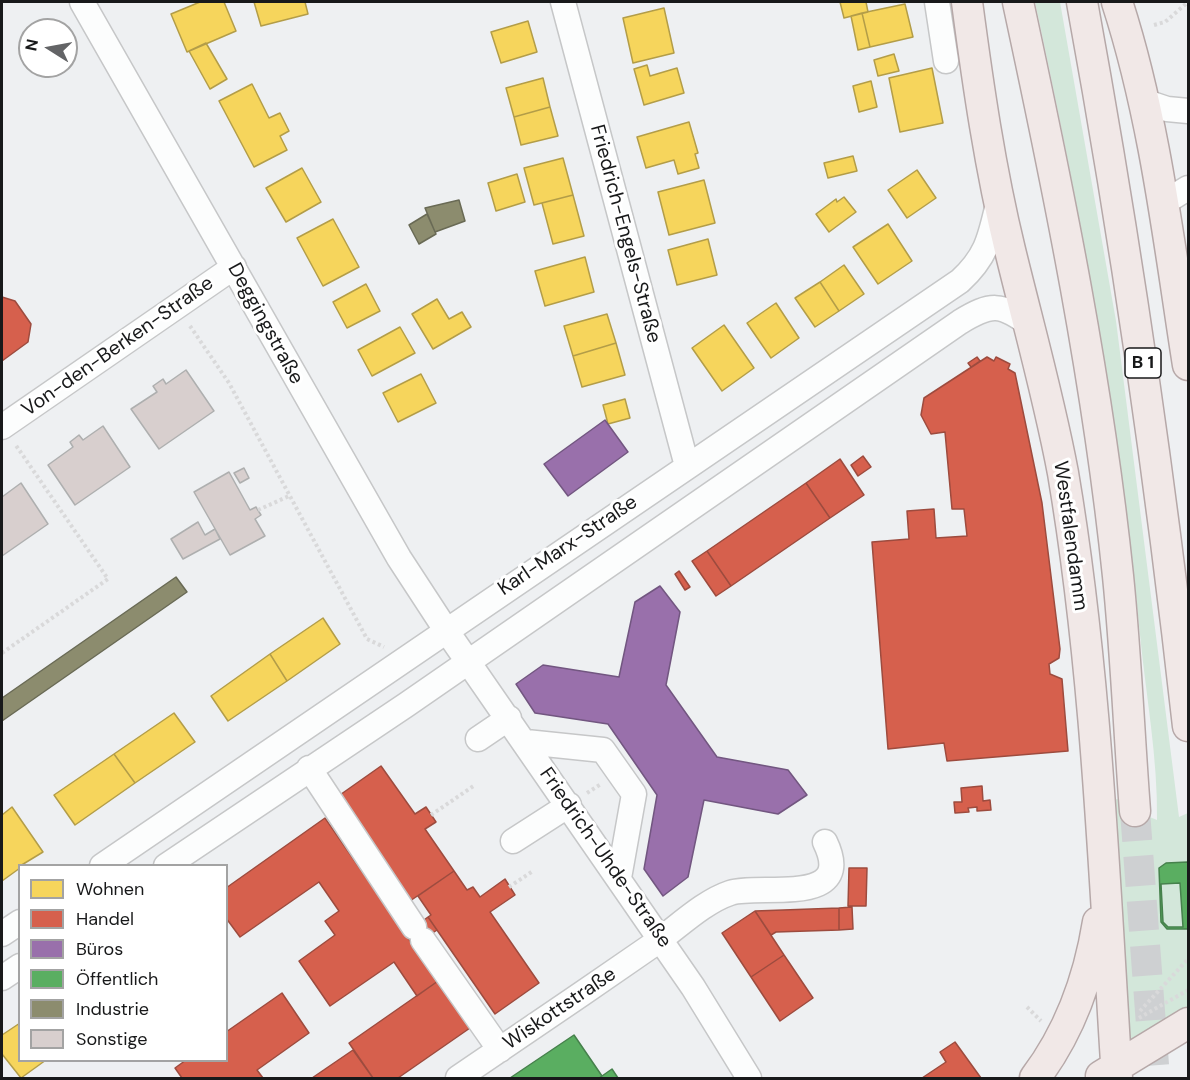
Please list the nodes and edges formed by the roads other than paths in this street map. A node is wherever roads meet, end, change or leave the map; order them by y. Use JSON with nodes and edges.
{"nodes":[{"id":1,"x":82,"y":2,"type":"edge"},
{"id":2,"x":563,"y":2,"type":"edge"},
{"id":3,"x":937,"y":2,"type":"edge"},
{"id":4,"x":967,"y":2,"type":"edge"},
{"id":5,"x":1017,"y":2,"type":"edge"},
{"id":6,"x":1082,"y":2,"type":"edge"},
{"id":7,"x":1117,"y":2,"type":"edge"},
{"id":8,"x":946,"y":61,"type":"dead end"},
{"id":9,"x":1143,"y":101,"type":"junction"},
{"id":10,"x":1188,"y":111,"type":"edge"},
{"id":11,"x":1188,"y":188,"type":"edge"},
{"id":12,"x":999,"y":202,"type":"junction"},
{"id":13,"x":1162,"y":204,"type":"junction"},
{"id":14,"x":234,"y":267,"type":"junction"},
{"id":15,"x":960,"y":281,"type":"junction"},
{"id":16,"x":976,"y":312,"type":"junction"},
{"id":17,"x":1030,"y":326,"type":"junction"},
{"id":18,"x":1188,"y":365,"type":"edge"},
{"id":19,"x":2,"y":427,"type":"edge"},
{"id":20,"x":687,"y":466,"type":"junction"},
{"id":21,"x":456,"y":645,"type":"junction"},
{"id":22,"x":509,"y":718,"type":"junction"},
{"id":23,"x":1188,"y":726,"type":"edge"},
{"id":24,"x":478,"y":740,"type":"dead end"},
{"id":25,"x":525,"y":742,"type":"junction"},
{"id":26,"x":309,"y":768,"type":"junction"},
{"id":27,"x":569,"y":805,"type":"junction"},
{"id":28,"x":1135,"y":811,"type":"tunnel mouth"},
{"id":29,"x":513,"y":842,"type":"dead end"},
{"id":30,"x":825,"y":842,"type":"dead end"},
{"id":31,"x":105,"y":864,"type":"edge"},
{"id":32,"x":171,"y":864,"type":"edge"},
{"id":33,"x":619,"y":878,"type":"junction"},
{"id":34,"x":1105,"y":881,"type":"junction"},
{"id":35,"x":18,"y":923,"type":"edge"},
{"id":36,"x":2,"y":934,"type":"edge"},
{"id":37,"x":661,"y":939,"type":"junction"},
{"id":38,"x":18,"y":967,"type":"edge"},
{"id":39,"x":2,"y":978,"type":"edge"},
{"id":40,"x":1188,"y":1023,"type":"edge"},
{"id":41,"x":500,"y":1050,"type":"junction"},
{"id":42,"x":1110,"y":1074,"type":"edge"},
{"id":43,"x":458,"y":1078,"type":"edge"},
{"id":44,"x":749,"y":1078,"type":"edge"},
{"id":45,"x":1035,"y":1078,"type":"edge"}],
"edges":[{"from":1,"to":14,"type":"street","name":"Deggingstraße"},
{"from":2,"to":20,"type":"street","name":"Friedrich-Engels-Straße"},
{"from":3,"to":8,"type":"street"},
{"from":4,"to":12,"type":"main road","name":"Westfalendamm"},
{"from":5,"to":28,"type":"main road","name":"Westfalendamm"},
{"from":6,"to":23,"type":"main road","number":"B 1"},
{"from":7,"to":9,"type":"main road"},
{"from":9,"to":10,"type":"street"},
{"from":9,"to":13,"type":"main road"},
{"from":11,"to":13,"type":"street"},
{"from":12,"to":15,"type":"street","name":"Karl-Marx-Straße"},
{"from":12,"to":17,"type":"main road","name":"Westfalendamm"},
{"from":13,"to":18,"type":"main road"},
{"from":14,"to":19,"type":"street","name":"Von-den-Berken-Straße"},
{"from":14,"to":21,"type":"street","name":"Deggingstraße"},
{"from":15,"to":16,"type":"street"},
{"from":15,"to":20,"type":"street","name":"Karl-Marx-Straße"},
{"from":16,"to":17,"type":"street","name":"Karl-Marx-Straße"},
{"from":16,"to":21,"type":"street","name":"Karl-Marx-Straße"},
{"from":17,"to":34,"type":"main road","name":"Westfalendamm"},
{"from":20,"to":21,"type":"street","name":"Karl-Marx-Straße"},
{"from":21,"to":22,"type":"street","name":"Friedrich-Uhde-Straße"},
{"from":21,"to":26,"type":"street","name":"Karl-Marx-Straße"},
{"from":21,"to":31,"type":"street","name":"Karl-Marx-Straße"},
{"from":22,"to":24,"type":"street"},
{"from":22,"to":25,"type":"street","name":"Friedrich-Uhde-Straße"},
{"from":25,"to":27,"type":"street","name":"Friedrich-Uhde-Straße"},
{"from":25,"to":33,"type":"street"},
{"from":26,"to":32,"type":"street","name":"Karl-Marx-Straße"},
{"from":26,"to":41,"type":"street"},
{"from":27,"to":29,"type":"street"},
{"from":27,"to":33,"type":"street","name":"Friedrich-Uhde-Straße"},
{"from":30,"to":37,"type":"street","name":"Wiskottstraße"},
{"from":33,"to":37,"type":"street","name":"Friedrich-Uhde-Straße"},
{"from":34,"to":42,"type":"main road","name":"Westfalendamm"},
{"from":34,"to":45,"type":"main road"},
{"from":35,"to":36,"type":"street"},
{"from":37,"to":41,"type":"street","name":"Wiskottstraße"},
{"from":37,"to":44,"type":"street","name":"Friedrich-Uhde-Straße"},
{"from":38,"to":39,"type":"street"},
{"from":40,"to":42,"type":"main road"},
{"from":41,"to":43,"type":"street","name":"Wiskottstraße"}]}
